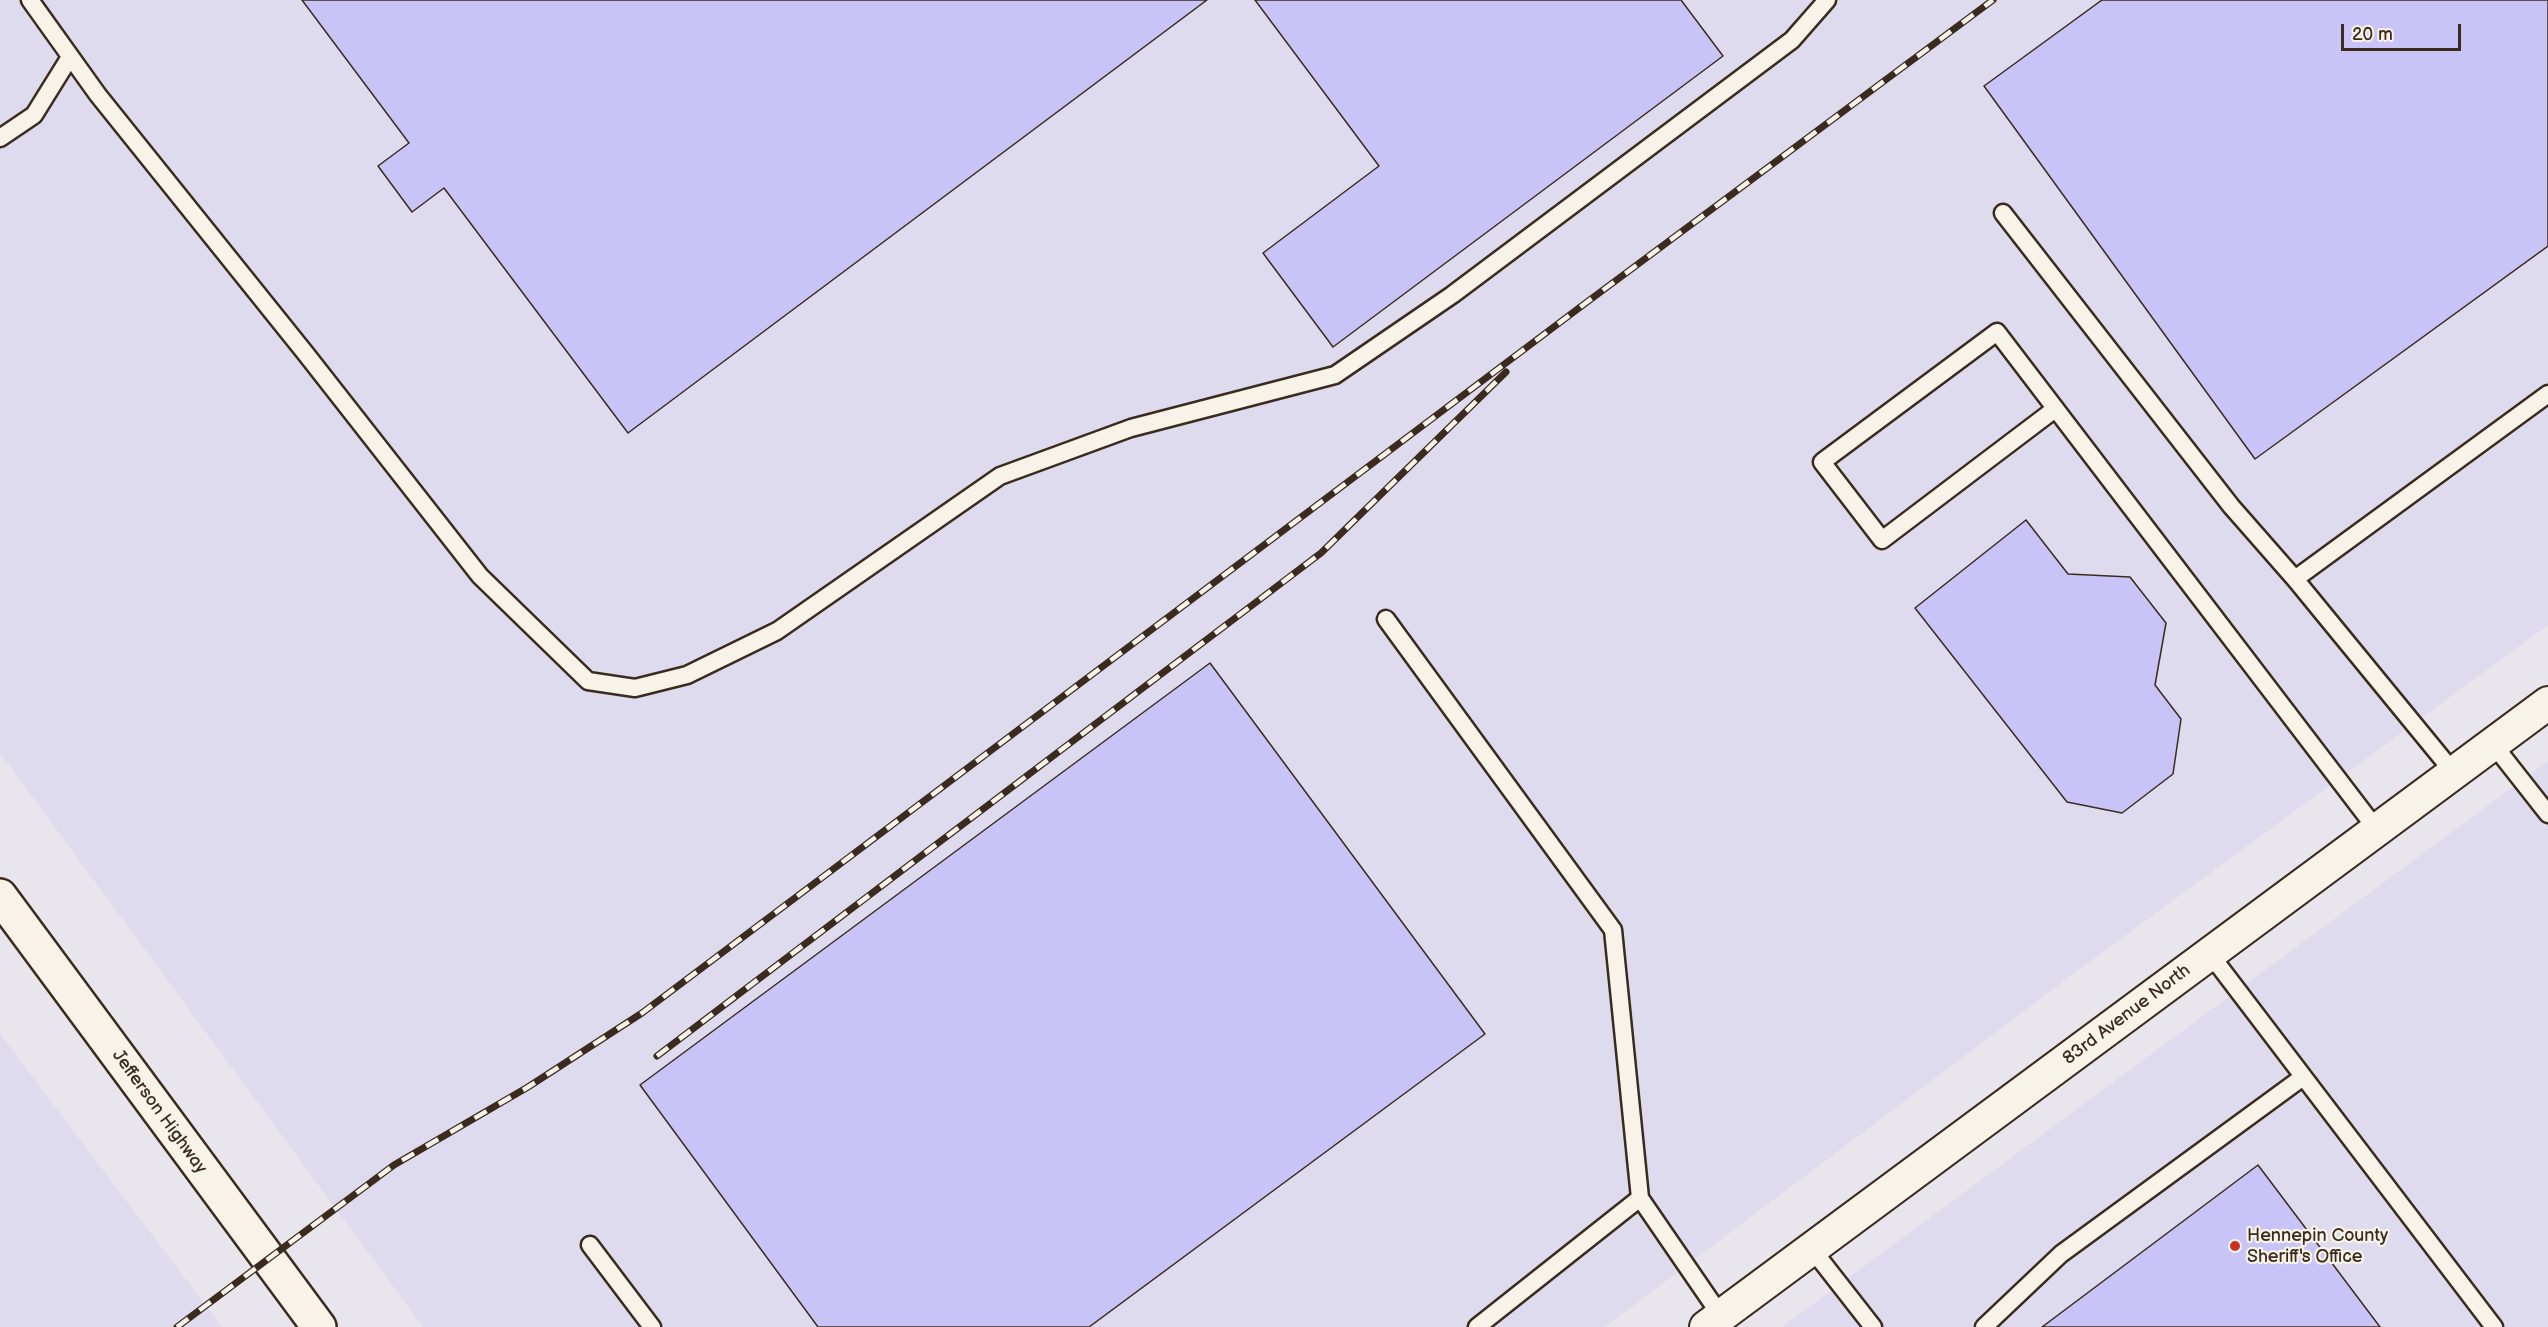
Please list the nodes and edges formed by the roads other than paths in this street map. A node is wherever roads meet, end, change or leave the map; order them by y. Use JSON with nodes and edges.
{"nodes":[{"id":1,"x":30,"y":0,"type":"edge"},
{"id":2,"x":1827,"y":0,"type":"edge"},
{"id":3,"x":70,"y":57,"type":"junction"},
{"id":4,"x":0,"y":138,"type":"edge"},
{"id":5,"x":2003,"y":213,"type":"dead end"},
{"id":6,"x":2548,"y":394,"type":"edge"},
{"id":7,"x":2055,"y":409,"type":"junction"},
{"id":8,"x":2295,"y":579,"type":"junction"},
{"id":9,"x":1386,"y":619,"type":"dead end"},
{"id":10,"x":2548,"y":703,"type":"edge"},
{"id":11,"x":2493,"y":744,"type":"junction"},
{"id":12,"x":2454,"y":773,"type":"junction"},
{"id":13,"x":2548,"y":814,"type":"edge"},
{"id":14,"x":2377,"y":830,"type":"junction"},
{"id":15,"x":0,"y":896,"type":"edge"},
{"id":16,"x":2210,"y":954,"type":"junction"},
{"id":17,"x":2303,"y":1077,"type":"junction"},
{"id":18,"x":1640,"y":1198,"type":"junction"},
{"id":19,"x":590,"y":1245,"type":"dead end"},
{"id":20,"x":1812,"y":1249,"type":"junction"},
{"id":21,"x":1714,"y":1321,"type":"edge"},
{"id":22,"x":320,"y":1327,"type":"edge"},
{"id":23,"x":652,"y":1327,"type":"edge"},
{"id":24,"x":1477,"y":1327,"type":"edge"},
{"id":25,"x":1873,"y":1327,"type":"edge"},
{"id":26,"x":1984,"y":1327,"type":"edge"},
{"id":27,"x":2494,"y":1327,"type":"edge"}],
"edges":[{"from":1,"to":3,"type":"lane"},
{"from":2,"to":3,"type":"lane"},
{"from":3,"to":4,"type":"lane"},
{"from":5,"to":8,"type":"lane"},
{"from":6,"to":8,"type":"lane"},
{"from":7,"to":7,"type":"lane"},
{"from":7,"to":14,"type":"lane"},
{"from":8,"to":12,"type":"lane"},
{"from":9,"to":18,"type":"lane"},
{"from":10,"to":11,"type":"street","name":"83rd Avenue North"},
{"from":11,"to":12,"type":"street","name":"83rd Avenue North"},
{"from":11,"to":13,"type":"lane"},
{"from":12,"to":14,"type":"street","name":"83rd Avenue North"},
{"from":14,"to":16,"type":"street","name":"83rd Avenue North"},
{"from":15,"to":22,"type":"street","name":"Jefferson Highway"},
{"from":16,"to":17,"type":"lane"},
{"from":16,"to":20,"type":"street","name":"83rd Avenue North"},
{"from":17,"to":26,"type":"lane"},
{"from":17,"to":27,"type":"lane"},
{"from":18,"to":21,"type":"lane"},
{"from":18,"to":24,"type":"lane"},
{"from":19,"to":23,"type":"lane"},
{"from":20,"to":21,"type":"street","name":"83rd Avenue North"},
{"from":20,"to":25,"type":"lane"}]}
